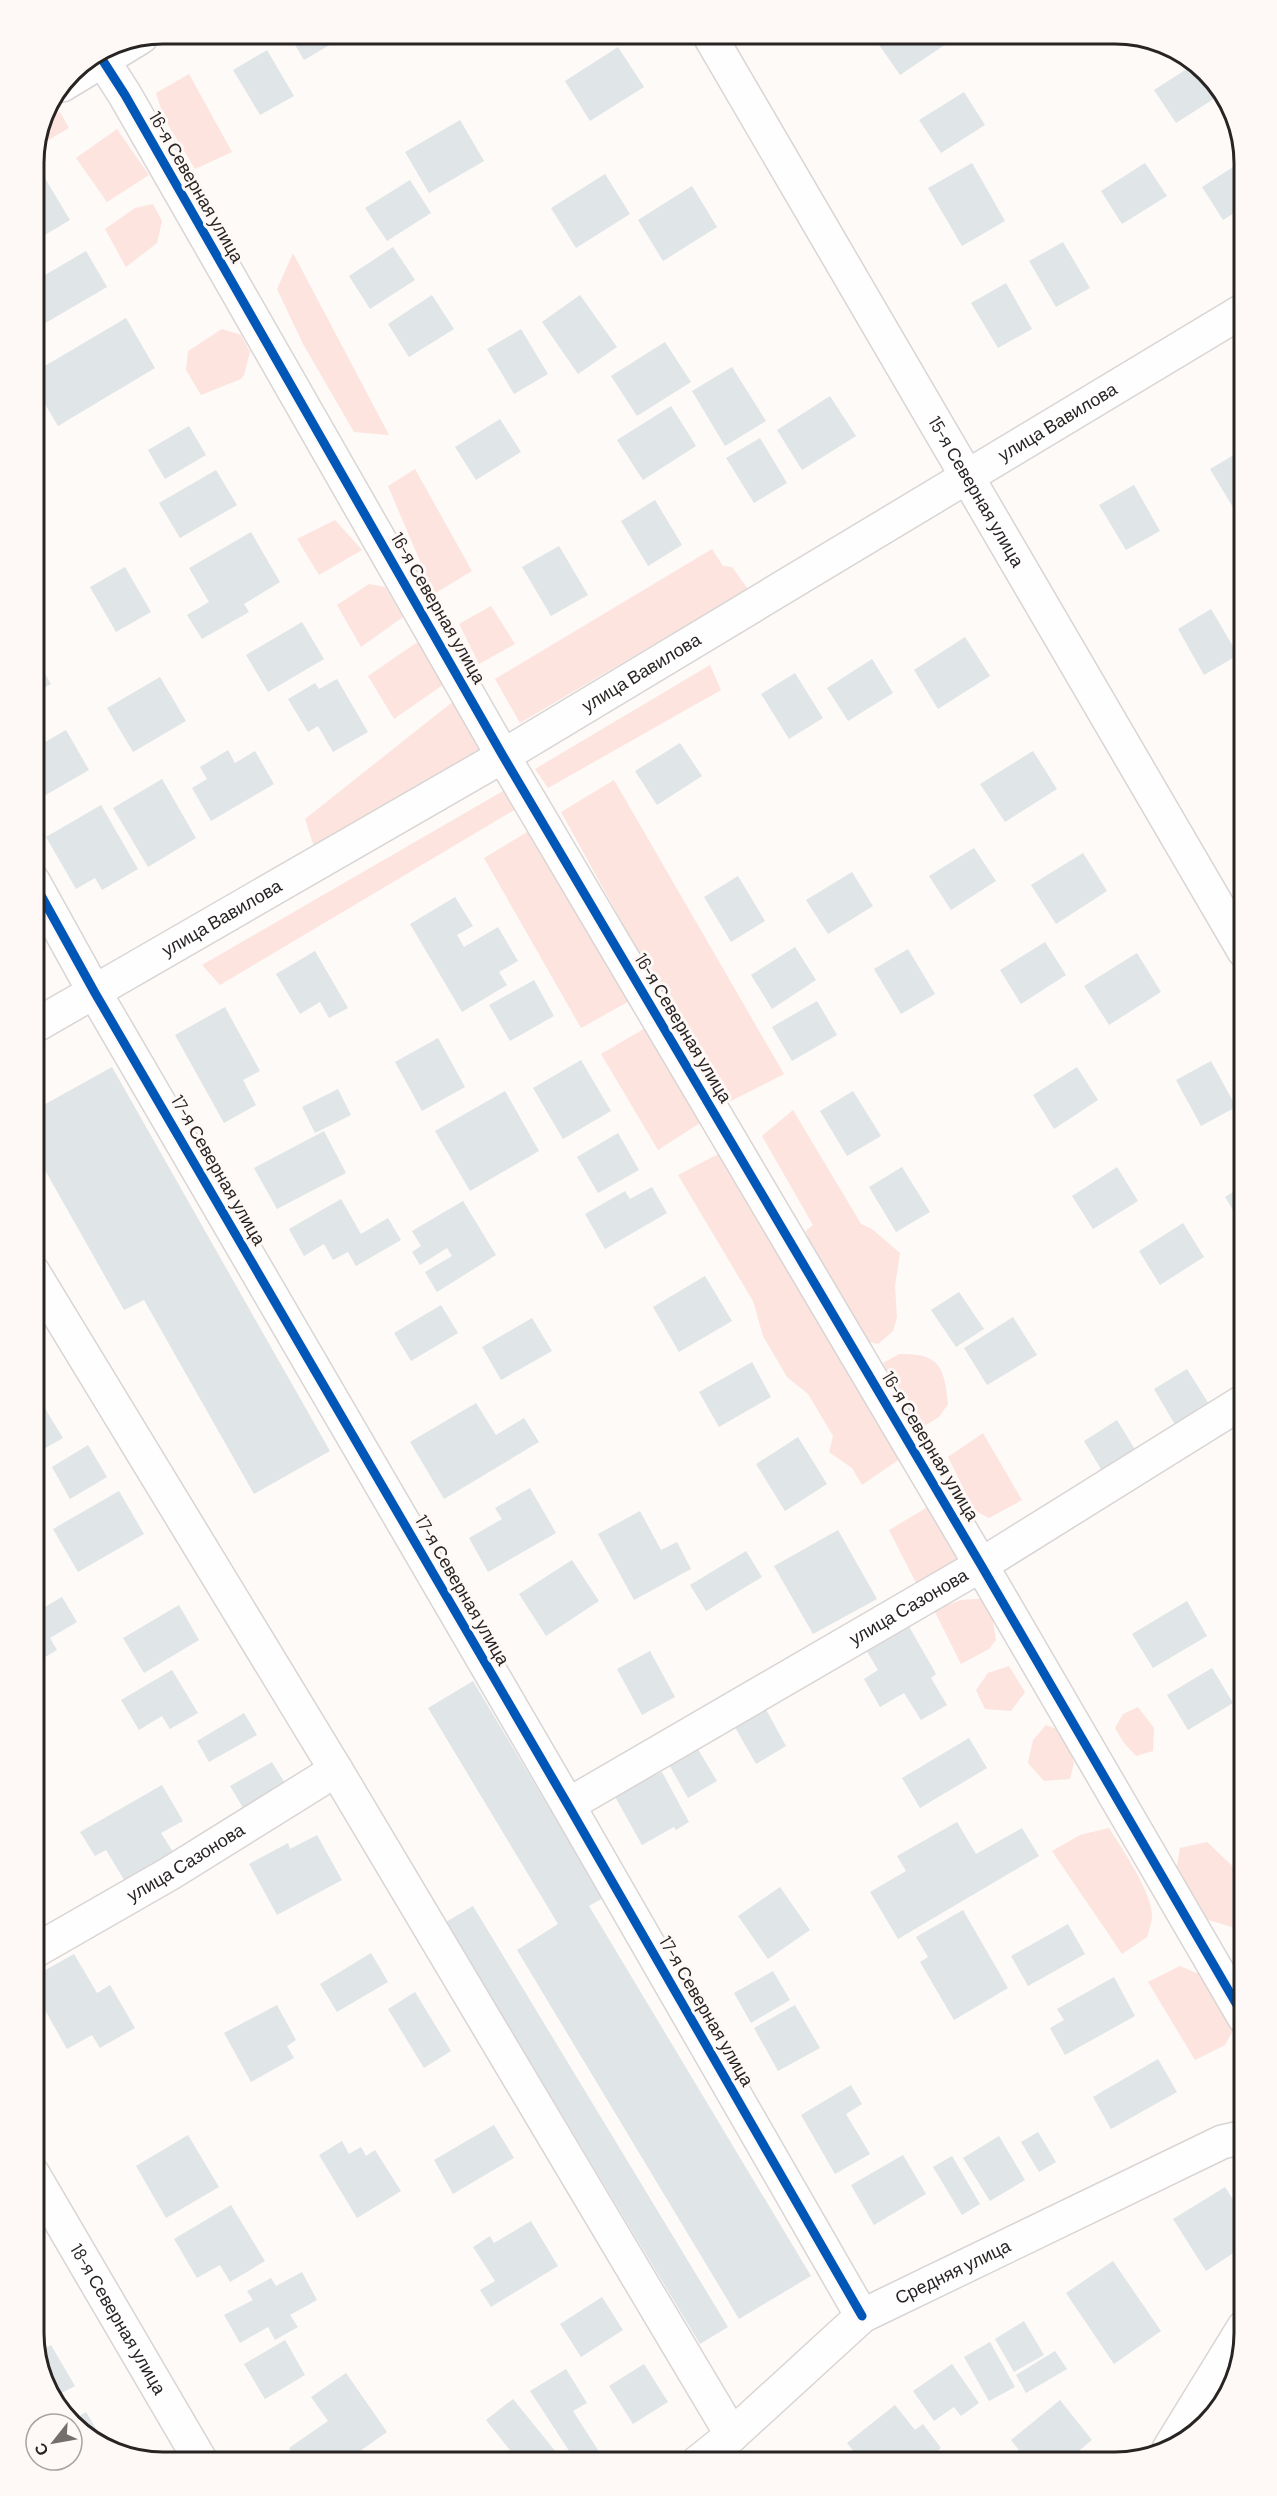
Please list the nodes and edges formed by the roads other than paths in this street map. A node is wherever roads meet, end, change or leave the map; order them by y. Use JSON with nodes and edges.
{"nodes":[{"id":1,"x":714,"y":44,"type":"edge"},
{"id":2,"x":102,"y":60,"type":"edge"},
{"id":3,"x":1234,"y":316,"type":"edge"},
{"id":4,"x":967,"y":476,"type":"junction"},
{"id":5,"x":503,"y":756,"type":"junction"},
{"id":6,"x":44,"y":901,"type":"edge"},
{"id":7,"x":1234,"y":934,"type":"edge"},
{"id":8,"x":95,"y":993,"type":"junction"},
{"id":9,"x":44,"y":1022,"type":"edge"},
{"id":10,"x":44,"y":1290,"type":"edge"},
{"id":11,"x":1234,"y":1407,"type":"edge"},
{"id":12,"x":981,"y":1565,"type":"junction"},
{"id":13,"x":336,"y":1770,"type":"junction"},
{"id":14,"x":568,"y":1805,"type":"junction"},
{"id":15,"x":44,"y":1946,"type":"edge"},
{"id":16,"x":1234,"y":2000,"type":"edge"},
{"id":17,"x":1234,"y":2139,"type":"edge"},
{"id":18,"x":44,"y":2193,"type":"edge"},
{"id":19,"x":862,"y":2316,"type":"junction"},
{"id":20,"x":1232,"y":2346,"type":"edge"},
{"id":21,"x":1178,"y":2434,"type":"edge"},
{"id":22,"x":732,"y":2435,"type":"junction"},
{"id":23,"x":196,"y":2452,"type":"edge"},
{"id":24,"x":711,"y":2452,"type":"edge"}],
"edges":[{"from":1,"to":4,"type":"street","name":"15-я Северная улица"},
{"from":2,"to":5,"type":"street","name":"16-я Северная улица"},
{"from":3,"to":4,"type":"street","name":"улица Вавилова"},
{"from":4,"to":5,"type":"street","name":"улица Вавилова"},
{"from":4,"to":7,"type":"street","name":"15-я Северная улица"},
{"from":5,"to":8,"type":"street","name":"улица Вавилова"},
{"from":5,"to":12,"type":"street","name":"16-я Северная улица"},
{"from":6,"to":8,"type":"street","name":"17-я Северная улица"},
{"from":8,"to":9,"type":"street","name":"улица Вавилова"},
{"from":8,"to":14,"type":"street","name":"17-я Северная улица"},
{"from":10,"to":13,"type":"street"},
{"from":11,"to":12,"type":"street","name":"улица Сазонова"},
{"from":12,"to":14,"type":"street","name":"улица Сазонова"},
{"from":12,"to":16,"type":"street","name":"16-я Северная улица"},
{"from":13,"to":15,"type":"street","name":"улица Сазонова"},
{"from":13,"to":22,"type":"street"},
{"from":14,"to":19,"type":"street","name":"17-я Северная улица"},
{"from":17,"to":19,"type":"street","name":"Средняя улица"},
{"from":18,"to":23,"type":"street","name":"18-я Северная улица"},
{"from":19,"to":22,"type":"street","name":"Средняя улица"},
{"from":20,"to":21,"type":"street"},
{"from":22,"to":24,"type":"street","name":"Средняя улица"}]}
